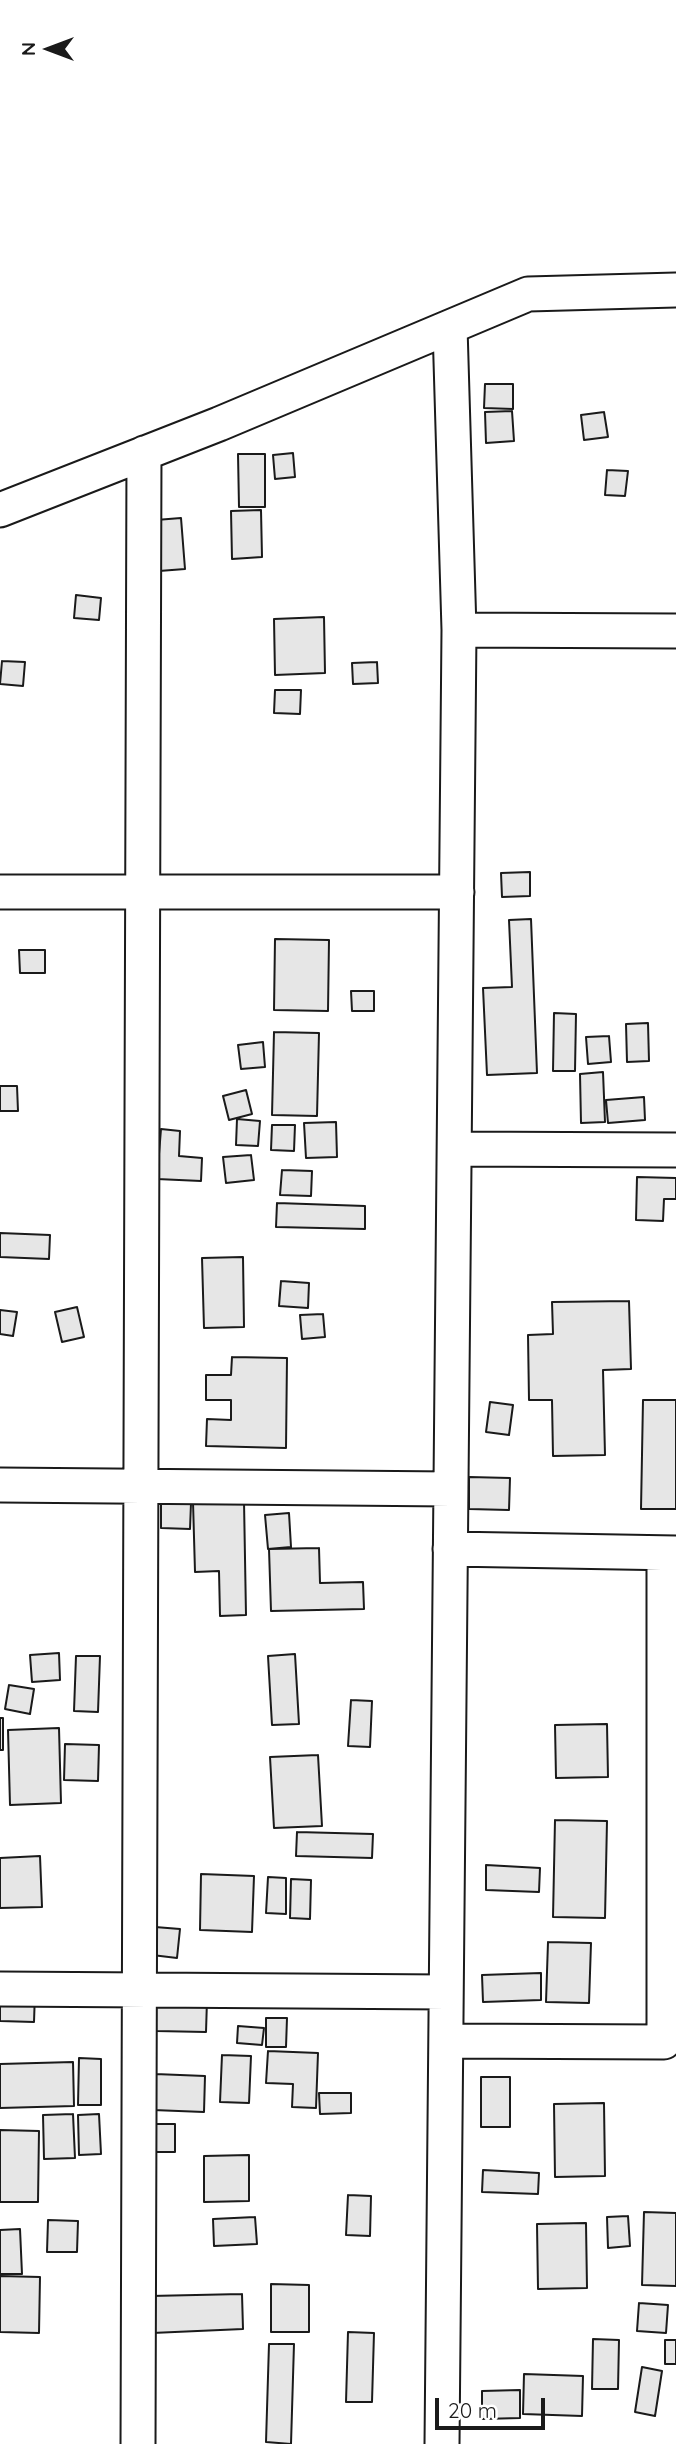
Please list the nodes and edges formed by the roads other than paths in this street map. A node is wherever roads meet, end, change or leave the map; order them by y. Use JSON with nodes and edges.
{"nodes":[{"id":1,"x":676,"y":290,"type":"edge"},
{"id":2,"x":450,"y":327,"type":"junction"},
{"id":3,"x":144,"y":453,"type":"junction"},
{"id":4,"x":0,"y":510,"type":"edge"},
{"id":5,"x":459,"y":630,"type":"junction"},
{"id":6,"x":676,"y":631,"type":"edge"},
{"id":7,"x":0,"y":892,"type":"edge"},
{"id":8,"x":143,"y":892,"type":"junction"},
{"id":9,"x":457,"y":892,"type":"junction"},
{"id":10,"x":455,"y":1149,"type":"junction"},
{"id":11,"x":676,"y":1150,"type":"edge"},
{"id":12,"x":0,"y":1485,"type":"edge"},
{"id":13,"x":141,"y":1486,"type":"junction"},
{"id":14,"x":451,"y":1489,"type":"junction"},
{"id":15,"x":450,"y":1549,"type":"junction"},
{"id":16,"x":670,"y":1553,"type":"edge"},
{"id":17,"x":670,"y":1934,"type":"edge"},
{"id":18,"x":0,"y":1989,"type":"edge"},
{"id":19,"x":139,"y":1990,"type":"junction"},
{"id":20,"x":446,"y":1992,"type":"junction"},
{"id":21,"x":446,"y":2041,"type":"junction"},
{"id":22,"x":138,"y":2444,"type":"edge"},
{"id":23,"x":442,"y":2444,"type":"edge"}],
"edges":[{"from":1,"to":2,"type":"street"},
{"from":2,"to":3,"type":"street"},
{"from":2,"to":5,"type":"street"},
{"from":3,"to":4,"type":"street"},
{"from":3,"to":8,"type":"street"},
{"from":5,"to":6,"type":"street"},
{"from":5,"to":9,"type":"street"},
{"from":7,"to":8,"type":"street"},
{"from":8,"to":9,"type":"street"},
{"from":8,"to":13,"type":"street"},
{"from":9,"to":10,"type":"street"},
{"from":10,"to":11,"type":"street"},
{"from":10,"to":14,"type":"street"},
{"from":12,"to":13,"type":"street"},
{"from":13,"to":14,"type":"street"},
{"from":13,"to":19,"type":"street"},
{"from":14,"to":15,"type":"street"},
{"from":15,"to":16,"type":"street"},
{"from":15,"to":20,"type":"street"},
{"from":16,"to":17,"type":"street"},
{"from":17,"to":21,"type":"street"},
{"from":18,"to":19,"type":"street"},
{"from":19,"to":20,"type":"street"},
{"from":19,"to":22,"type":"street"},
{"from":20,"to":21,"type":"street"},
{"from":21,"to":23,"type":"street"}]}
